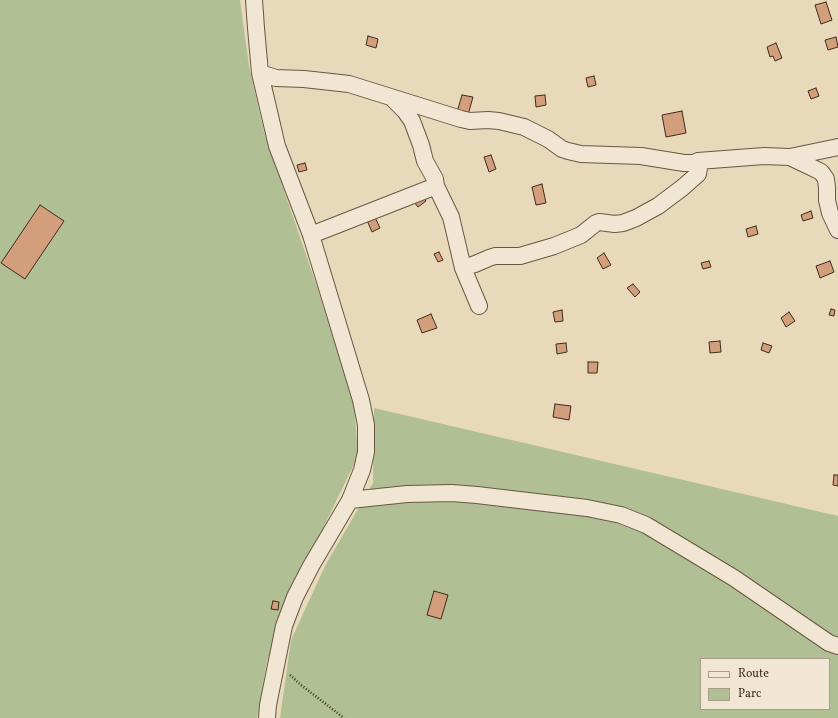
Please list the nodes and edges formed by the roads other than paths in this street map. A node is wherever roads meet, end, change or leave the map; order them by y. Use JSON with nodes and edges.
{"nodes":[{"id":1,"x":254,"y":0,"type":"edge"},
{"id":2,"x":260,"y":73,"type":"junction"},
{"id":3,"x":391,"y":97,"type":"junction"},
{"id":4,"x":838,"y":147,"type":"edge"},
{"id":5,"x":790,"y":157,"type":"junction"},
{"id":6,"x":698,"y":161,"type":"junction"},
{"id":7,"x":436,"y":186,"type":"junction"},
{"id":8,"x":838,"y":230,"type":"edge"},
{"id":9,"x":311,"y":235,"type":"junction"},
{"id":10,"x":463,"y":268,"type":"junction"},
{"id":11,"x":479,"y":306,"type":"dead end"},
{"id":12,"x":350,"y":500,"type":"junction"},
{"id":13,"x":838,"y":646,"type":"edge"},
{"id":14,"x":267,"y":718,"type":"edge"}],
"edges":[{"from":1,"to":2,"type":"street"},
{"from":2,"to":3,"type":"street"},
{"from":2,"to":9,"type":"street"},
{"from":3,"to":6,"type":"street"},
{"from":3,"to":7,"type":"street"},
{"from":4,"to":5,"type":"street"},
{"from":5,"to":6,"type":"street"},
{"from":5,"to":8,"type":"street"},
{"from":6,"to":10,"type":"street"},
{"from":7,"to":9,"type":"street"},
{"from":7,"to":10,"type":"street"},
{"from":9,"to":12,"type":"street"},
{"from":10,"to":11,"type":"street"},
{"from":12,"to":13,"type":"street"},
{"from":12,"to":14,"type":"street"}]}
